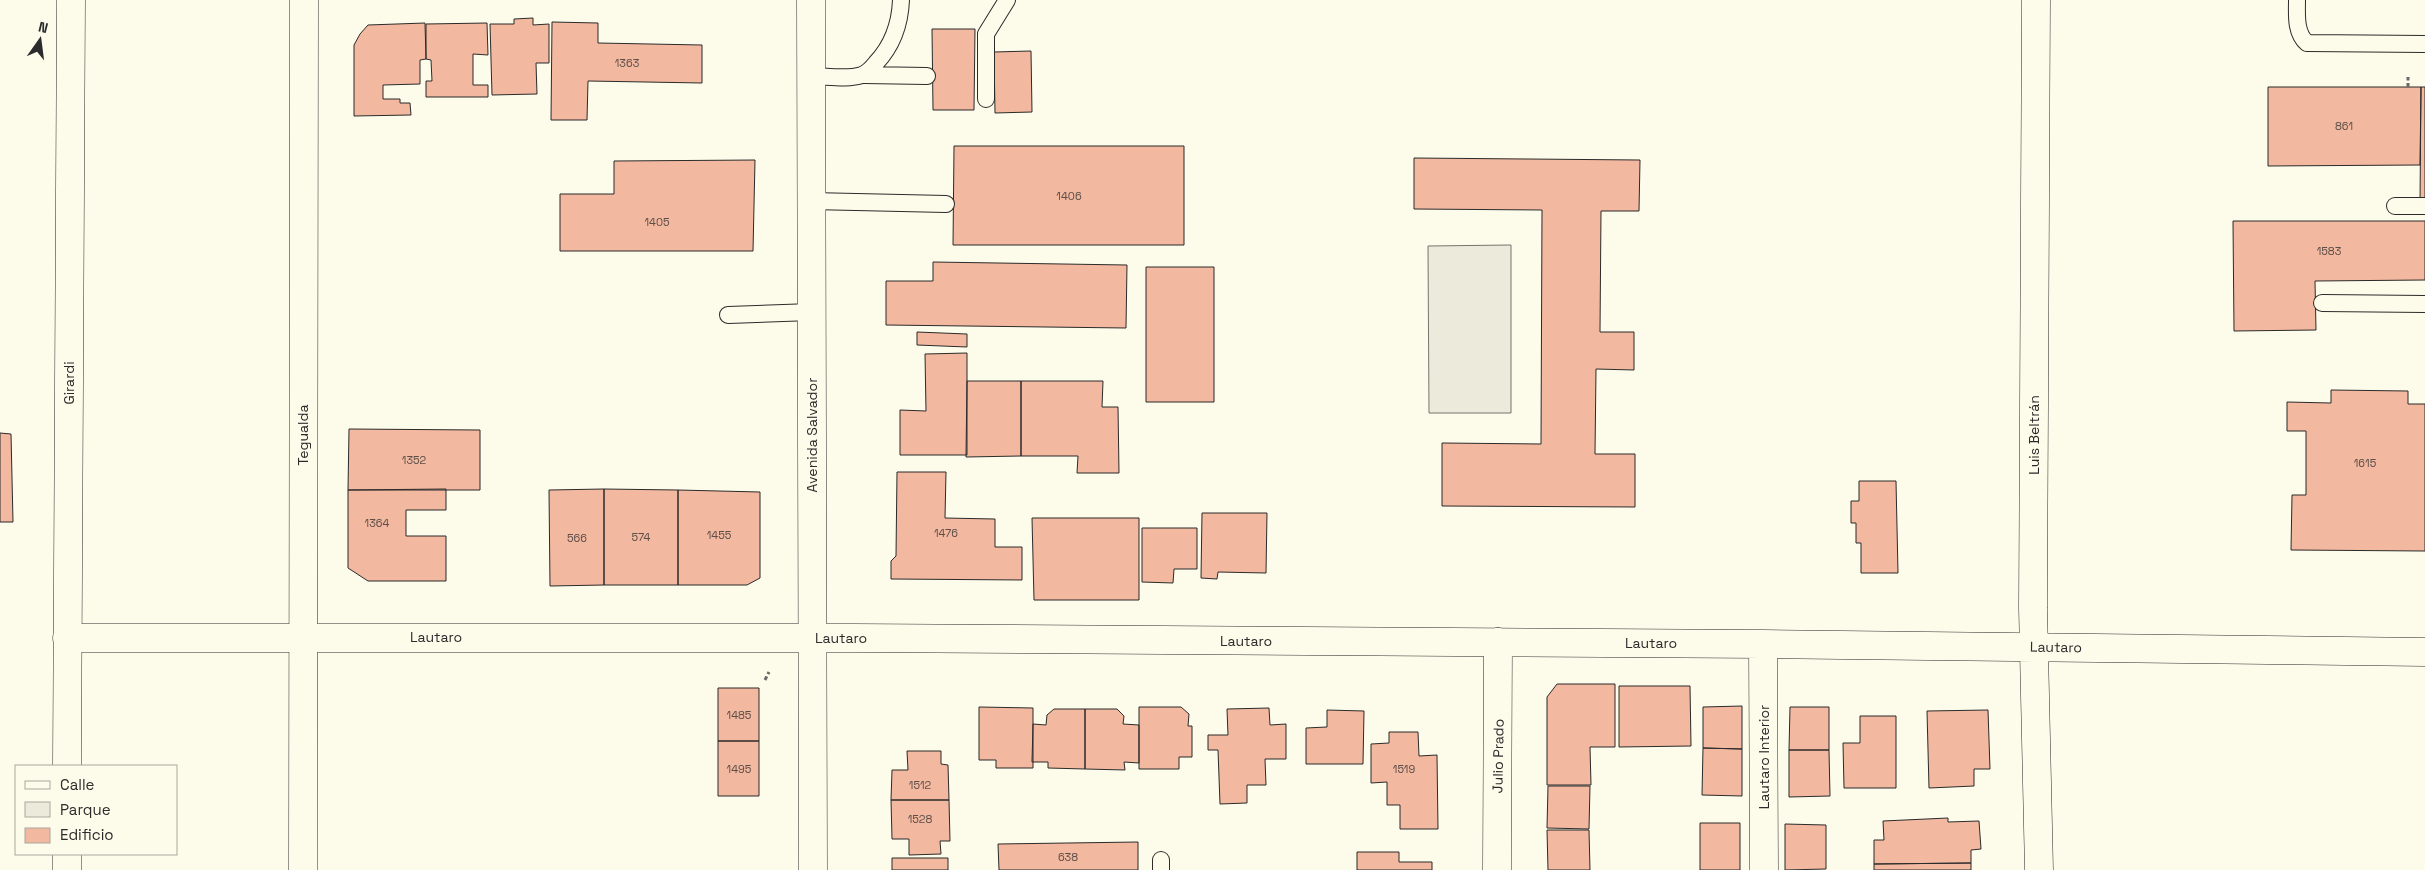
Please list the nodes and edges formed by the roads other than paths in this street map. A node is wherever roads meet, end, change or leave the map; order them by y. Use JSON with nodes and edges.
{"nodes":[{"id":1,"x":72,"y":0,"type":"edge"},
{"id":2,"x":304,"y":0,"type":"edge"},
{"id":3,"x":811,"y":0,"type":"edge"},
{"id":4,"x":900,"y":0,"type":"edge"},
{"id":5,"x":1007,"y":0,"type":"edge"},
{"id":6,"x":2036,"y":0,"type":"edge"},
{"id":7,"x":2297,"y":0,"type":"edge"},
{"id":8,"x":2425,"y":44,"type":"edge"},
{"id":9,"x":864,"y":75,"type":"junction"},
{"id":10,"x":811,"y":76,"type":"junction"},
{"id":11,"x":927,"y":76,"type":"dead end"},
{"id":12,"x":986,"y":98,"type":"dead end"},
{"id":13,"x":812,"y":201,"type":"junction"},
{"id":14,"x":946,"y":204,"type":"dead end"},
{"id":15,"x":2395,"y":206,"type":"dead end"},
{"id":16,"x":2425,"y":206,"type":"edge"},
{"id":17,"x":2322,"y":303,"type":"dead end"},
{"id":18,"x":2425,"y":304,"type":"edge"},
{"id":19,"x":812,"y":312,"type":"junction"},
{"id":20,"x":728,"y":315,"type":"dead end"},
{"id":21,"x":68,"y":638,"type":"junction"},
{"id":22,"x":304,"y":638,"type":"junction"},
{"id":23,"x":812,"y":638,"type":"junction"},
{"id":24,"x":1498,"y":642,"type":"junction"},
{"id":25,"x":1763,"y":644,"type":"junction"},
{"id":26,"x":2033,"y":646,"type":"junction"},
{"id":27,"x":2425,"y":652,"type":"edge"},
{"id":28,"x":67,"y":765,"type":"edge"},
{"id":29,"x":67,"y":855,"type":"edge"},
{"id":30,"x":67,"y":870,"type":"edge"},
{"id":31,"x":303,"y":870,"type":"edge"},
{"id":32,"x":813,"y":870,"type":"edge"},
{"id":33,"x":1497,"y":870,"type":"edge"},
{"id":34,"x":1764,"y":870,"type":"edge"},
{"id":35,"x":2038,"y":870,"type":"edge"}],
"edges":[{"from":1,"to":21,"type":"street","name":"Girardi"},
{"from":2,"to":22,"type":"street","name":"Tegualda"},
{"from":3,"to":10,"type":"street","name":"Avenida Salvador"},
{"from":4,"to":9,"type":"lane"},
{"from":5,"to":12,"type":"lane"},
{"from":6,"to":26,"type":"street","name":"Luis Beltrán"},
{"from":7,"to":8,"type":"lane"},
{"from":9,"to":10,"type":"lane"},
{"from":9,"to":11,"type":"lane"},
{"from":10,"to":13,"type":"street","name":"Avenida Salvador"},
{"from":13,"to":14,"type":"lane"},
{"from":13,"to":19,"type":"street","name":"Avenida Salvador"},
{"from":15,"to":16,"type":"lane"},
{"from":17,"to":18,"type":"lane"},
{"from":19,"to":20,"type":"lane"},
{"from":19,"to":23,"type":"street","name":"Avenida Salvador"},
{"from":21,"to":22,"type":"street","name":"Lautaro"},
{"from":21,"to":28,"type":"street","name":"Girardi"},
{"from":22,"to":23,"type":"street","name":"Lautaro"},
{"from":22,"to":31,"type":"street","name":"Tegualda"},
{"from":23,"to":24,"type":"street","name":"Lautaro"},
{"from":23,"to":32,"type":"street","name":"Avenida Salvador"},
{"from":24,"to":25,"type":"street","name":"Lautaro"},
{"from":24,"to":33,"type":"street","name":"Julio Prado"},
{"from":25,"to":26,"type":"street","name":"Lautaro"},
{"from":25,"to":34,"type":"street","name":"Lautaro Interior"},
{"from":26,"to":27,"type":"street","name":"Lautaro"},
{"from":26,"to":35,"type":"street","name":"Luis Beltrán"},
{"from":29,"to":30,"type":"street"}]}
